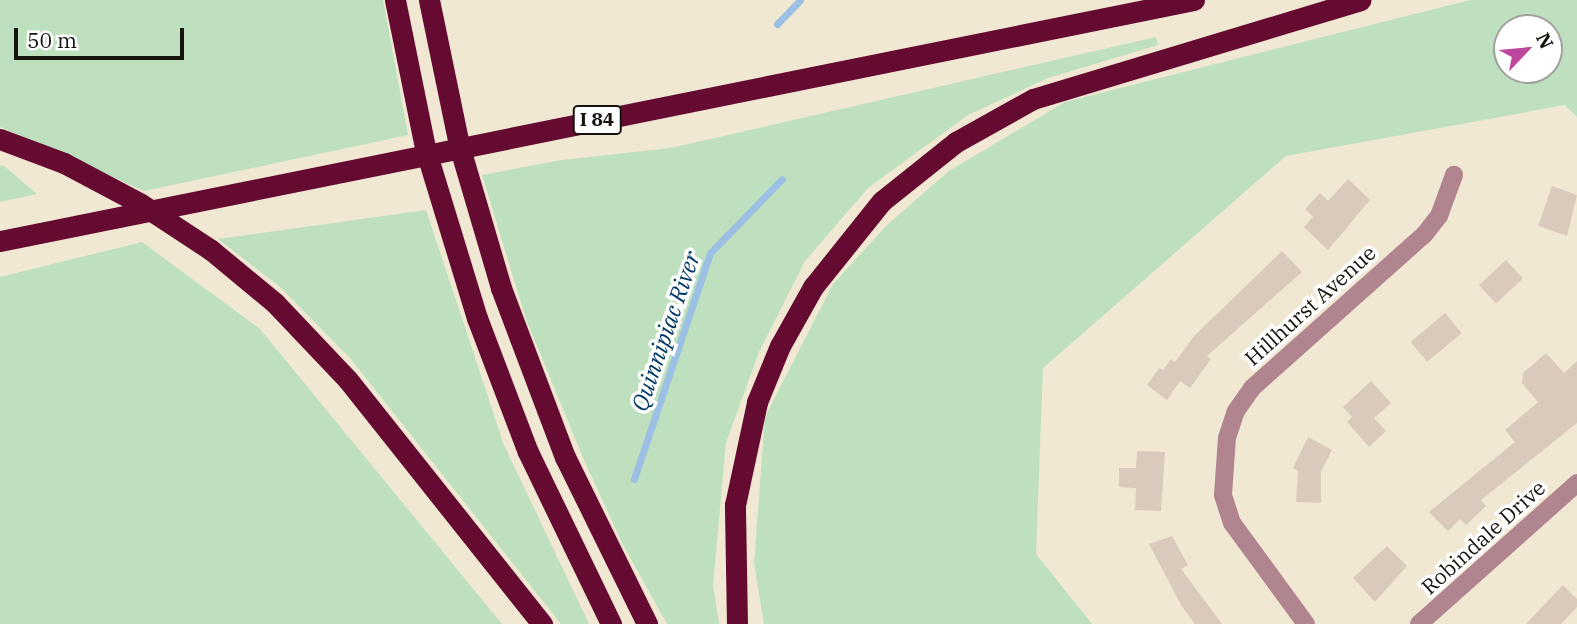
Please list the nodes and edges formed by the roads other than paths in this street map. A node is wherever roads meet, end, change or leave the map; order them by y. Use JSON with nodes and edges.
{"nodes":[{"id":1,"x":395,"y":0,"type":"edge"},
{"id":2,"x":429,"y":0,"type":"edge"},
{"id":3,"x":1194,"y":0,"type":"edge"},
{"id":4,"x":1360,"y":0,"type":"edge"},
{"id":5,"x":0,"y":139,"type":"edge"},
{"id":6,"x":1454,"y":175,"type":"dead end"},
{"id":7,"x":0,"y":241,"type":"edge"},
{"id":8,"x":1577,"y":483,"type":"edge"},
{"id":9,"x":542,"y":624,"type":"edge"},
{"id":10,"x":611,"y":624,"type":"edge"},
{"id":11,"x":647,"y":624,"type":"edge"},
{"id":12,"x":737,"y":624,"type":"edge"},
{"id":13,"x":1306,"y":624,"type":"edge"},
{"id":14,"x":1419,"y":624,"type":"edge"}],
"edges":[{"from":1,"to":10,"type":"highway"},
{"from":2,"to":11,"type":"highway"},
{"from":3,"to":7,"type":"highway","number":"I 84"},
{"from":4,"to":12,"type":"highway"},
{"from":5,"to":9,"type":"highway"},
{"from":6,"to":13,"type":"street","name":"Hillhurst Avenue"},
{"from":8,"to":14,"type":"street","name":"Robindale Drive"}]}
